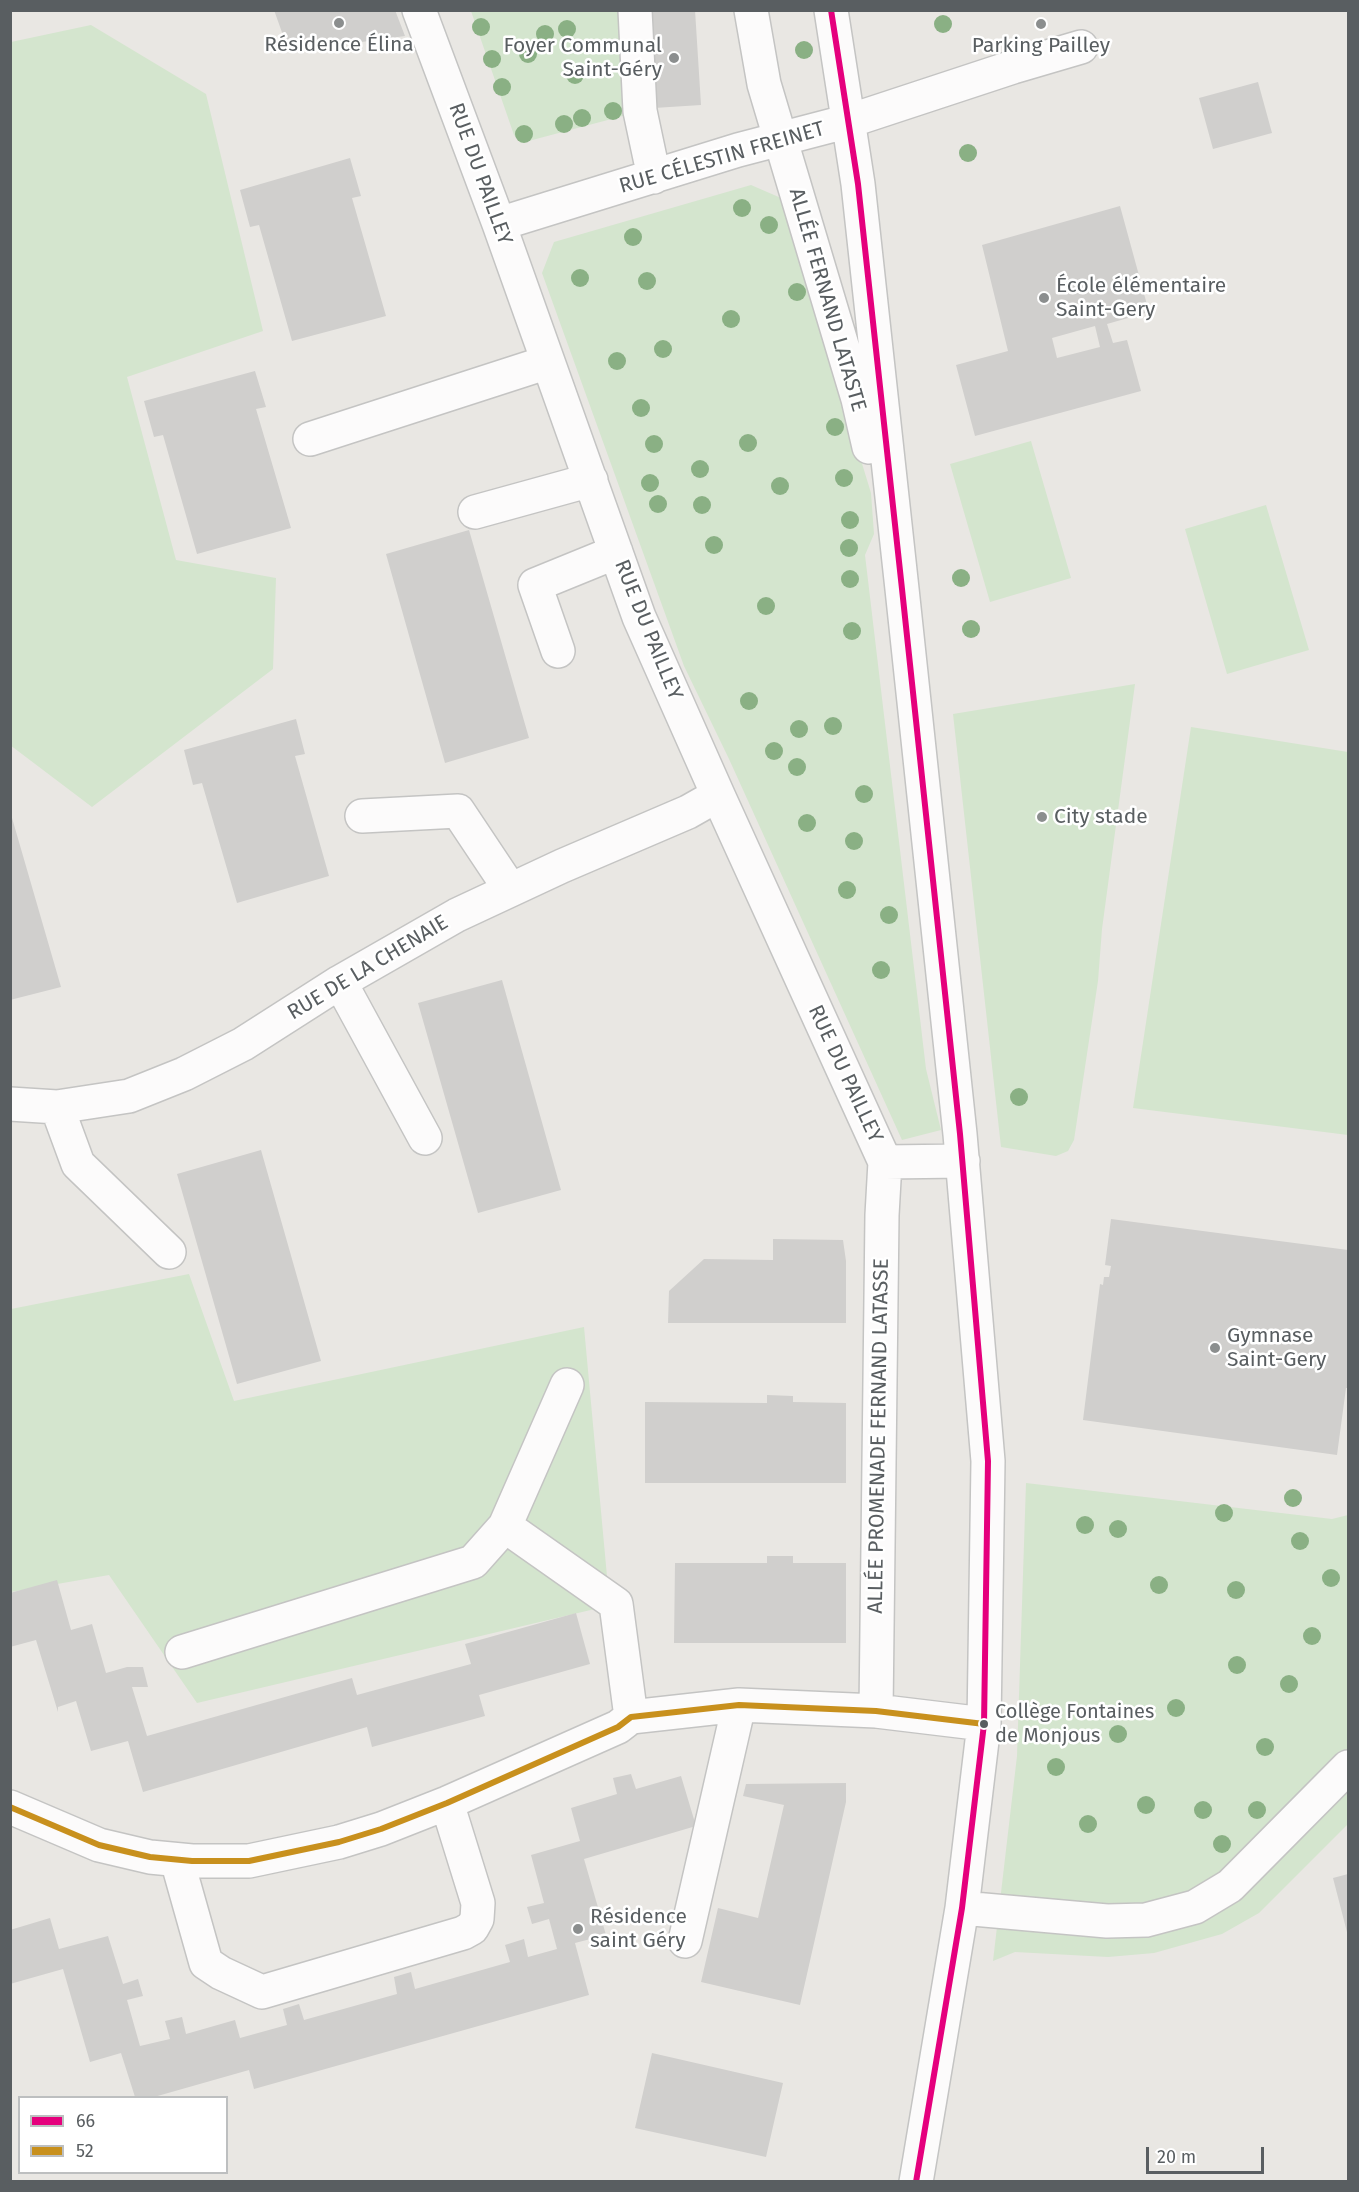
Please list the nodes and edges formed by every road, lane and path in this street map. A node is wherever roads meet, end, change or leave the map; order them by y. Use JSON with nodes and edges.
{"nodes":[{"id":1,"x":419,"y":10,"type":"edge"},
{"id":2,"x":635,"y":10,"type":"edge"},
{"id":3,"x":751,"y":10,"type":"edge"},
{"id":4,"x":831,"y":10,"type":"edge"},
{"id":5,"x":1081,"y":47,"type":"dead end"},
{"id":6,"x":849,"y":121,"type":"junction"},
{"id":7,"x":781,"y":139,"type":"junction"},
{"id":8,"x":654,"y":177,"type":"junction"},
{"id":9,"x":499,"y":224,"type":"junction"},
{"id":10,"x":548,"y":362,"type":"junction"},
{"id":11,"x":310,"y":438,"type":"dead end"},
{"id":12,"x":591,"y":480,"type":"junction"},
{"id":13,"x":475,"y":512,"type":"dead end"},
{"id":14,"x":616,"y":552,"type":"junction"},
{"id":15,"x":902,"y":589,"type":"junction"},
{"id":16,"x":558,"y":651,"type":"dead end"},
{"id":17,"x":718,"y":795,"type":"junction"},
{"id":18,"x":362,"y":816,"type":"dead end"},
{"id":19,"x":510,"y":889,"type":"junction"},
{"id":20,"x":340,"y":982,"type":"junction"},
{"id":21,"x":10,"y":1104,"type":"edge"},
{"id":22,"x":57,"y":1107,"type":"junction"},
{"id":23,"x":425,"y":1138,"type":"dead end"},
{"id":24,"x":963,"y":1161,"type":"junction"},
{"id":25,"x":885,"y":1162,"type":"junction"},
{"id":26,"x":168,"y":1252,"type":"dead end"},
{"id":27,"x":567,"y":1385,"type":"dead end"},
{"id":28,"x":505,"y":1526,"type":"junction"},
{"id":29,"x":182,"y":1652,"type":"dead end"},
{"id":30,"x":739,"y":1705,"type":"junction"},
{"id":31,"x":876,"y":1711,"type":"junction"},
{"id":32,"x":631,"y":1717,"type":"junction"},
{"id":33,"x":984,"y":1724,"type":"junction"},
{"id":34,"x":1348,"y":1767,"type":"edge"},
{"id":35,"x":447,"y":1803,"type":"junction"},
{"id":36,"x":10,"y":1807,"type":"edge"},
{"id":37,"x":177,"y":1860,"type":"junction"},
{"id":38,"x":962,"y":1908,"type":"junction"},
{"id":39,"x":685,"y":1941,"type":"dead end"},
{"id":40,"x":916,"y":2181,"type":"edge"}],
"edges":[{"from":1,"to":9,"type":"street","name":"RUE DU PAILLEY"},
{"from":2,"to":8,"type":"street"},
{"from":3,"to":7,"type":"street","name":"ALLÉE FERNAND LATASTE"},
{"from":4,"to":6,"type":"street","name":"ALLÉE FERNAND LATASTE"},
{"from":5,"to":6,"type":"street","name":"RUE CÉLESTIN FREINET"},
{"from":6,"to":7,"type":"street","name":"RUE CÉLESTIN FREINET"},
{"from":6,"to":15,"type":"street","name":"ALLÉE FERNAND LATASTE"},
{"from":7,"to":8,"type":"street","name":"RUE CÉLESTIN FREINET"},
{"from":7,"to":15,"type":"street","name":"ALLÉE FERNAND LATASTE"},
{"from":8,"to":9,"type":"street","name":"RUE CÉLESTIN FREINET"},
{"from":9,"to":10,"type":"street","name":"RUE DU PAILLEY"},
{"from":10,"to":11,"type":"street"},
{"from":10,"to":12,"type":"street","name":"RUE DU PAILLEY"},
{"from":12,"to":13,"type":"street"},
{"from":12,"to":14,"type":"street","name":"RUE DU PAILLEY"},
{"from":14,"to":16,"type":"street"},
{"from":14,"to":17,"type":"street","name":"RUE DU PAILLEY"},
{"from":15,"to":24,"type":"street","name":"ALLÉE FERNAND LATASTE"},
{"from":17,"to":19,"type":"street","name":"RUE DE LA CHENAIE"},
{"from":17,"to":25,"type":"street","name":"RUE DU PAILLEY"},
{"from":18,"to":19,"type":"street"},
{"from":19,"to":20,"type":"street","name":"RUE DE LA CHENAIE"},
{"from":20,"to":22,"type":"street","name":"RUE DE LA CHENAIE"},
{"from":20,"to":23,"type":"street"},
{"from":21,"to":22,"type":"street","name":"RUE DE LA CHENAIE"},
{"from":22,"to":26,"type":"street"},
{"from":24,"to":25,"type":"street","name":"RUE DU PAILLEY"},
{"from":24,"to":33,"type":"street","name":"ALLÉE FERNAND LATASTE"},
{"from":25,"to":31,"type":"street","name":"ALLÉE PROMENADE FERNAND LATASSE"},
{"from":27,"to":28,"type":"street"},
{"from":28,"to":29,"type":"street"},
{"from":28,"to":32,"type":"street"},
{"from":30,"to":31,"type":"street"},
{"from":30,"to":32,"type":"street"},
{"from":30,"to":39,"type":"street"},
{"from":31,"to":33,"type":"street"},
{"from":32,"to":35,"type":"street"},
{"from":33,"to":38,"type":"street","name":"ALLÉE FERNAND LATASTE"},
{"from":34,"to":38,"type":"street"},
{"from":35,"to":37,"type":"street"},
{"from":35,"to":37,"type":"street"},
{"from":36,"to":37,"type":"street"},
{"from":38,"to":40,"type":"street","name":"ALLÉE FERNAND LATASTE"}]}
